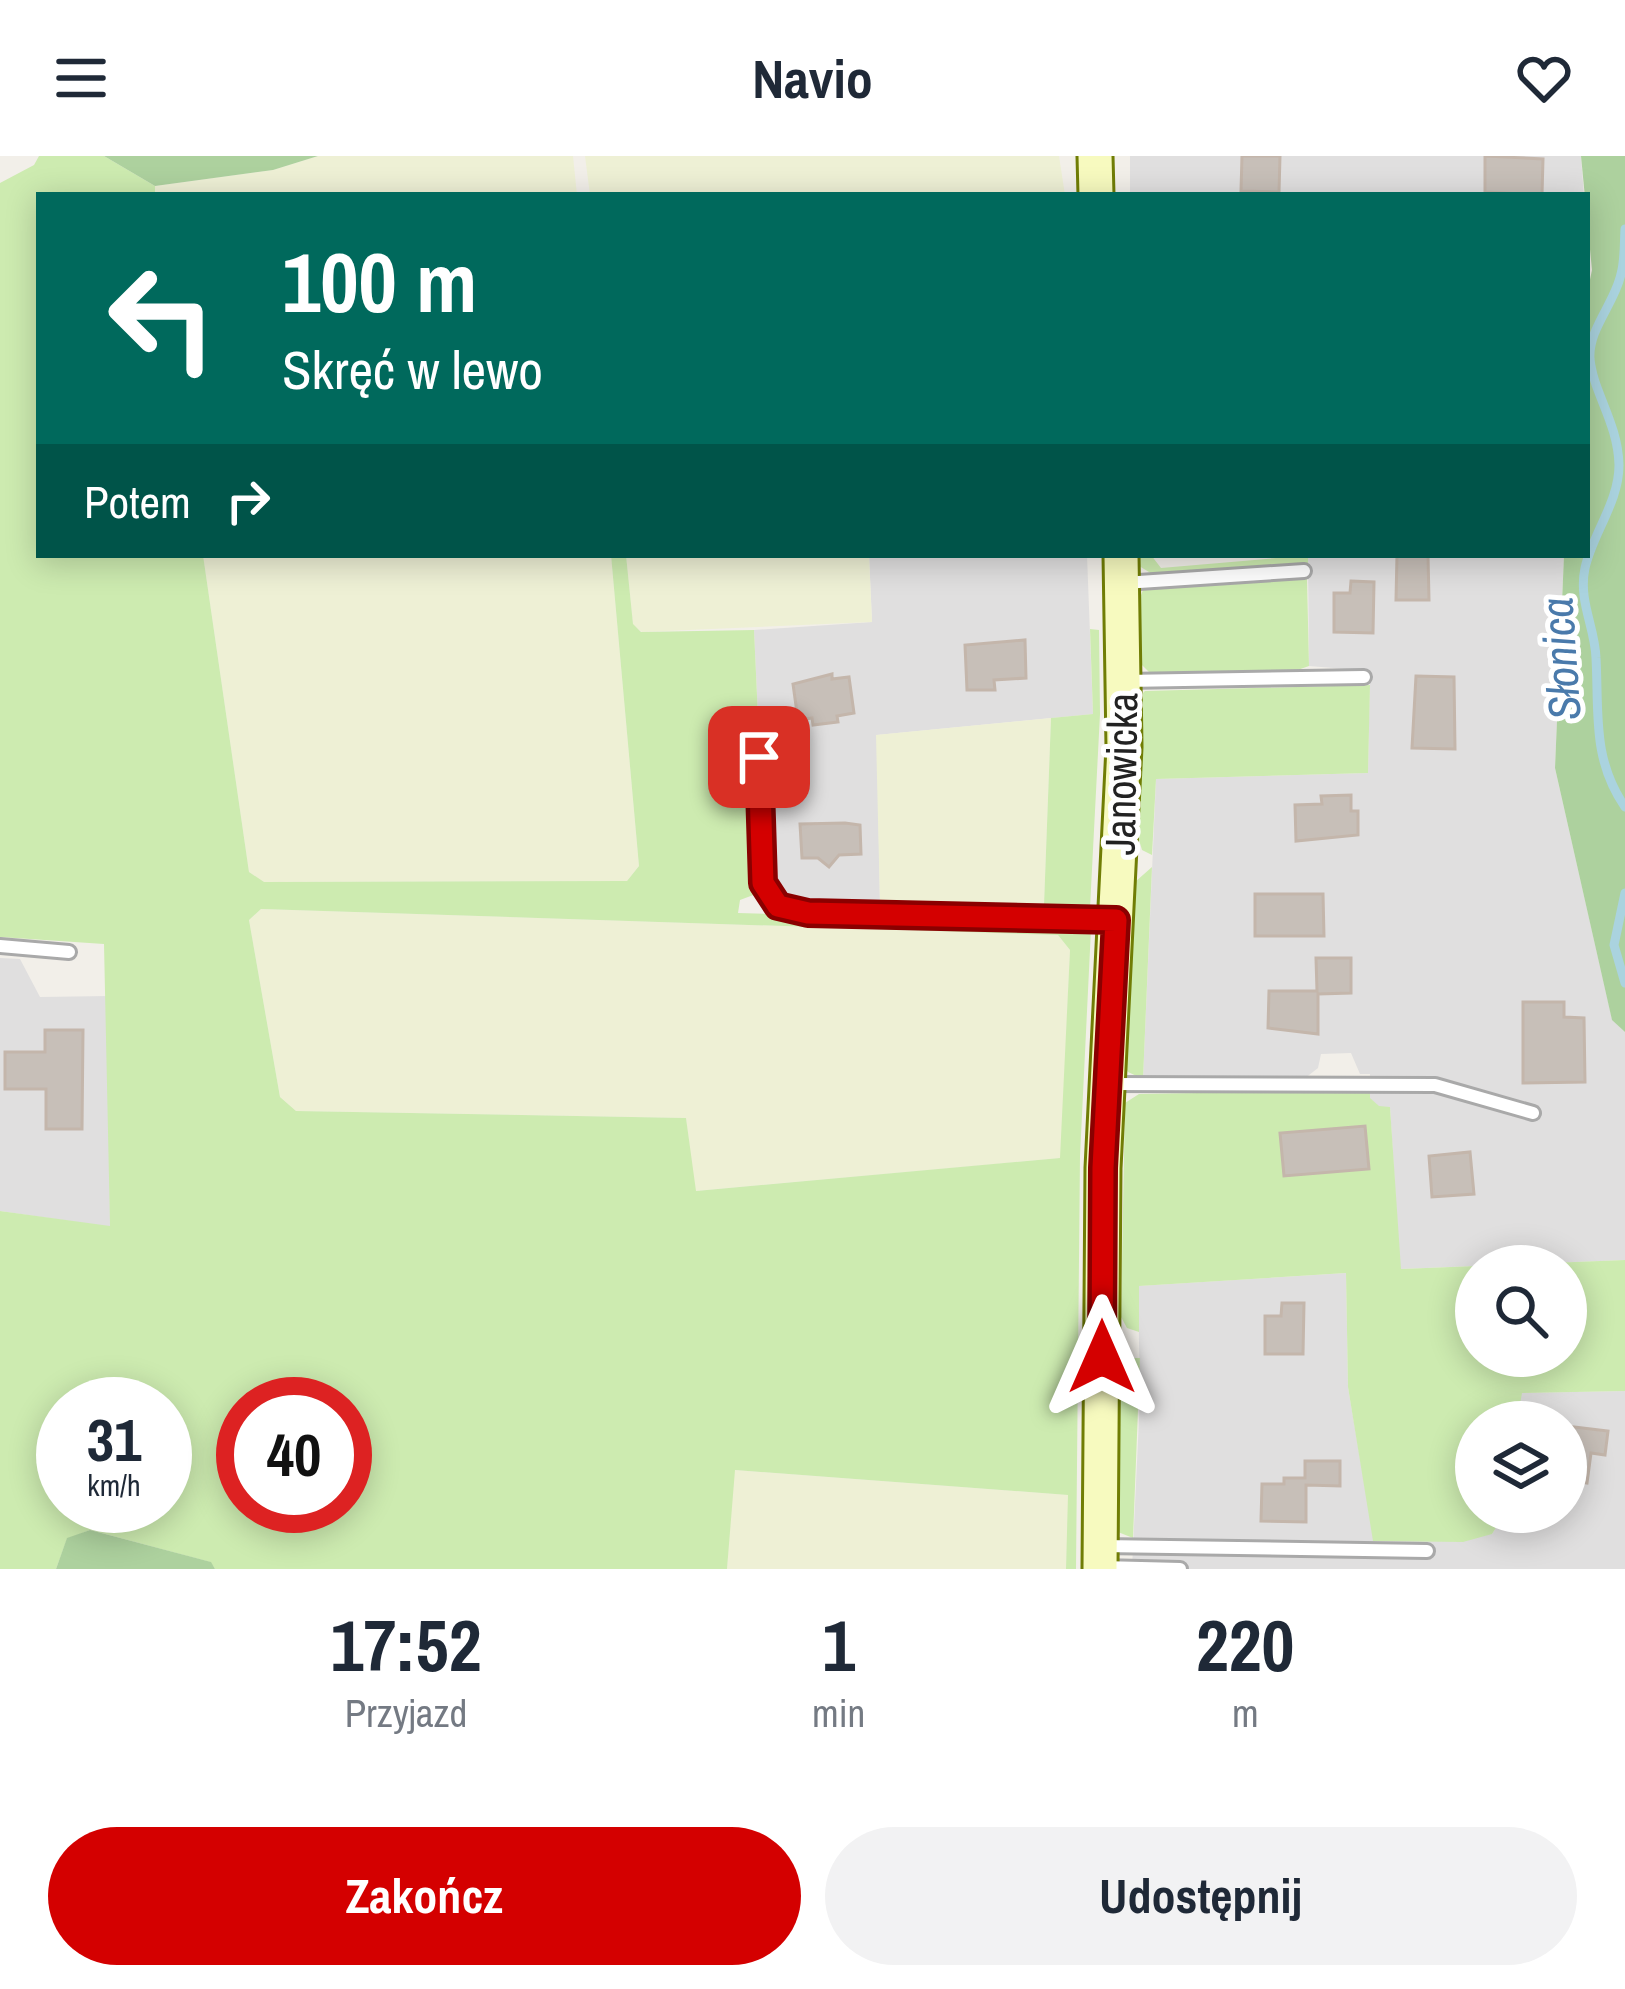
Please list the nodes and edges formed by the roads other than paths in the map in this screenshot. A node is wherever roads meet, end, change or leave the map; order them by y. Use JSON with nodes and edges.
{"nodes":[{"id":1,"x":1095,"y":156,"type":"edge"},
{"id":2,"x":1096,"y":192,"type":"edge"},
{"id":3,"x":1121,"y":569,"type":"edge"},
{"id":4,"x":1304,"y":571,"type":"dead end"},
{"id":5,"x":1364,"y":677,"type":"dead end"},
{"id":6,"x":1124,"y":681,"type":"junction"},
{"id":7,"x":759,"y":757,"type":"dead end"},
{"id":8,"x":1116,"y":920,"type":"junction"},
{"id":9,"x":0,"y":946,"type":"edge"},
{"id":10,"x":68,"y":952,"type":"dead end"},
{"id":11,"x":1108,"y":1084,"type":"junction"},
{"id":12,"x":1533,"y":1113,"type":"dead end"},
{"id":13,"x":1427,"y":1551,"type":"dead end"},
{"id":14,"x":1100,"y":1561,"type":"edge"},
{"id":15,"x":1180,"y":1569,"type":"edge"}],
"edges":[{"from":1,"to":2,"type":"street"},
{"from":3,"to":4,"type":"lane"},
{"from":3,"to":6,"type":"street","name":"Janowicka"},
{"from":5,"to":6,"type":"lane"},
{"from":6,"to":8,"type":"street","name":"Janowicka"},
{"from":7,"to":8,"type":"lane"},
{"from":8,"to":11,"type":"street","name":"Janowicka"},
{"from":9,"to":10,"type":"lane"},
{"from":11,"to":12,"type":"lane"},
{"from":11,"to":14,"type":"street","name":"Janowicka"},
{"from":13,"to":14,"type":"lane"},
{"from":14,"to":15,"type":"lane"}]}
